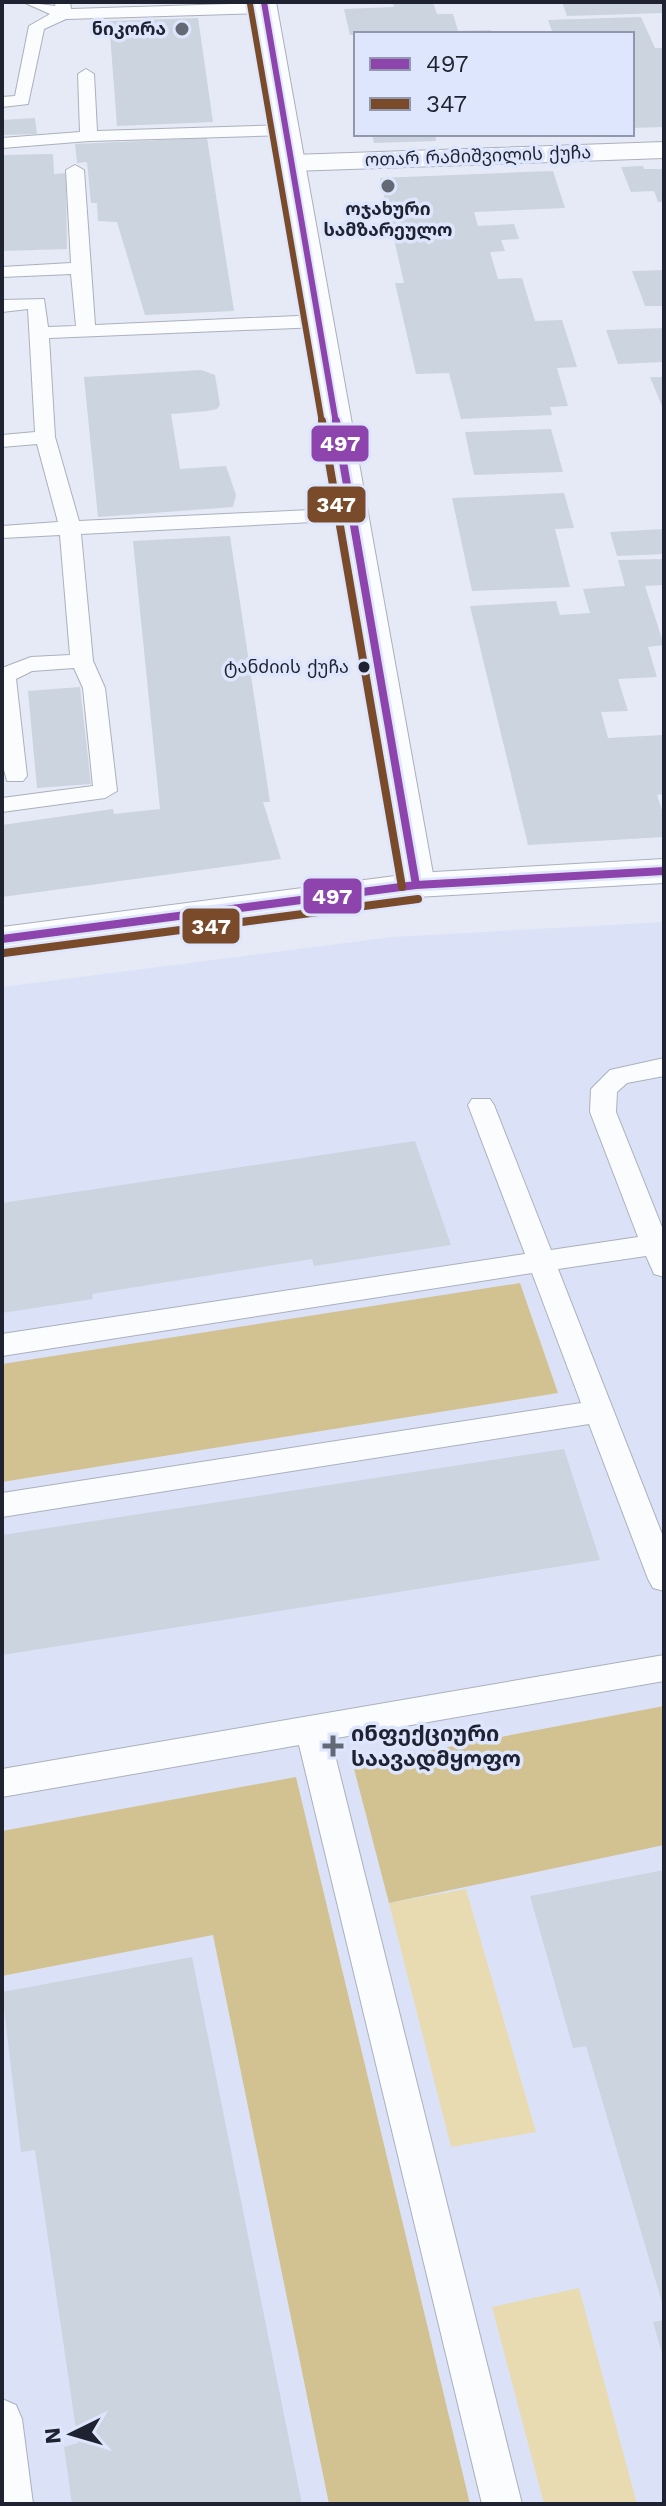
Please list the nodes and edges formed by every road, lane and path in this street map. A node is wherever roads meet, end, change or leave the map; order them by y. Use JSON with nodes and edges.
{"nodes":[{"id":1,"x":31,"y":2,"type":"edge"},
{"id":2,"x":265,"y":5,"type":"edge"},
{"id":3,"x":63,"y":8,"type":"edge"},
{"id":4,"x":86,"y":74,"type":"dead end"},
{"id":5,"x":2,"y":102,"type":"edge"},
{"id":6,"x":287,"y":130,"type":"junction"},
{"id":7,"x":89,"y":136,"type":"junction"},
{"id":8,"x":2,"y":143,"type":"edge"},
{"id":9,"x":664,"y":150,"type":"edge"},
{"id":10,"x":292,"y":163,"type":"junction"},
{"id":11,"x":75,"y":170,"type":"dead end"},
{"id":12,"x":80,"y":268,"type":"junction"},
{"id":13,"x":2,"y":272,"type":"edge"},
{"id":14,"x":2,"y":306,"type":"edge"},
{"id":15,"x":319,"y":321,"type":"junction"},
{"id":16,"x":86,"y":331,"type":"junction"},
{"id":17,"x":39,"y":333,"type":"junction"},
{"id":18,"x":45,"y":437,"type":"junction"},
{"id":19,"x":2,"y":441,"type":"edge"},
{"id":20,"x":352,"y":514,"type":"junction"},
{"id":21,"x":70,"y":528,"type":"junction"},
{"id":22,"x":2,"y":532,"type":"edge"},
{"id":23,"x":82,"y":661,"type":"junction"},
{"id":24,"x":15,"y":776,"type":"dead end"},
{"id":25,"x":2,"y":805,"type":"edge"},
{"id":26,"x":664,"y":871,"type":"edge"},
{"id":27,"x":416,"y":885,"type":"junction"},
{"id":28,"x":2,"y":939,"type":"edge"},
{"id":29,"x":664,"y":1067,"type":"edge"},
{"id":30,"x":481,"y":1105,"type":"dead end"},
{"id":31,"x":661,"y":1251,"type":"edge"},
{"id":32,"x":542,"y":1261,"type":"junction"},
{"id":33,"x":2,"y":1345,"type":"edge"},
{"id":34,"x":599,"y":1411,"type":"junction"},
{"id":35,"x":2,"y":1505,"type":"edge"},
{"id":36,"x":664,"y":1579,"type":"edge"},
{"id":37,"x":664,"y":1668,"type":"edge"},
{"id":38,"x":312,"y":1730,"type":"junction"},
{"id":39,"x":2,"y":1783,"type":"edge"},
{"id":40,"x":2,"y":2419,"type":"edge"},
{"id":41,"x":13,"y":2504,"type":"edge"},
{"id":42,"x":502,"y":2504,"type":"edge"}],
"edges":[{"from":1,"to":3,"type":"lane"},
{"from":2,"to":3,"type":"lane"},
{"from":2,"to":6,"type":"main road"},
{"from":3,"to":5,"type":"lane"},
{"from":4,"to":7,"type":"lane"},
{"from":6,"to":7,"type":"lane"},
{"from":6,"to":10,"type":"main road"},
{"from":7,"to":8,"type":"lane"},
{"from":9,"to":10,"type":"main road","name":"ოთარ რამიშვილის ქუჩა"},
{"from":10,"to":15,"type":"main road"},
{"from":11,"to":12,"type":"lane"},
{"from":12,"to":13,"type":"lane"},
{"from":12,"to":16,"type":"lane"},
{"from":14,"to":17,"type":"lane"},
{"from":15,"to":16,"type":"lane"},
{"from":15,"to":20,"type":"main road"},
{"from":16,"to":17,"type":"lane"},
{"from":17,"to":18,"type":"lane"},
{"from":18,"to":19,"type":"lane"},
{"from":18,"to":21,"type":"lane"},
{"from":20,"to":21,"type":"lane"},
{"from":20,"to":27,"type":"main road"},
{"from":21,"to":22,"type":"lane"},
{"from":21,"to":23,"type":"lane"},
{"from":23,"to":24,"type":"lane"},
{"from":23,"to":25,"type":"lane"},
{"from":26,"to":27,"type":"main road"},
{"from":27,"to":28,"type":"main road"},
{"from":29,"to":31,"type":"lane"},
{"from":30,"to":32,"type":"lane"},
{"from":31,"to":32,"type":"lane"},
{"from":32,"to":33,"type":"lane"},
{"from":32,"to":34,"type":"lane"},
{"from":34,"to":35,"type":"lane"},
{"from":34,"to":36,"type":"lane"},
{"from":37,"to":38,"type":"lane"},
{"from":38,"to":39,"type":"lane"},
{"from":38,"to":42,"type":"lane"},
{"from":40,"to":41,"type":"lane"}]}
